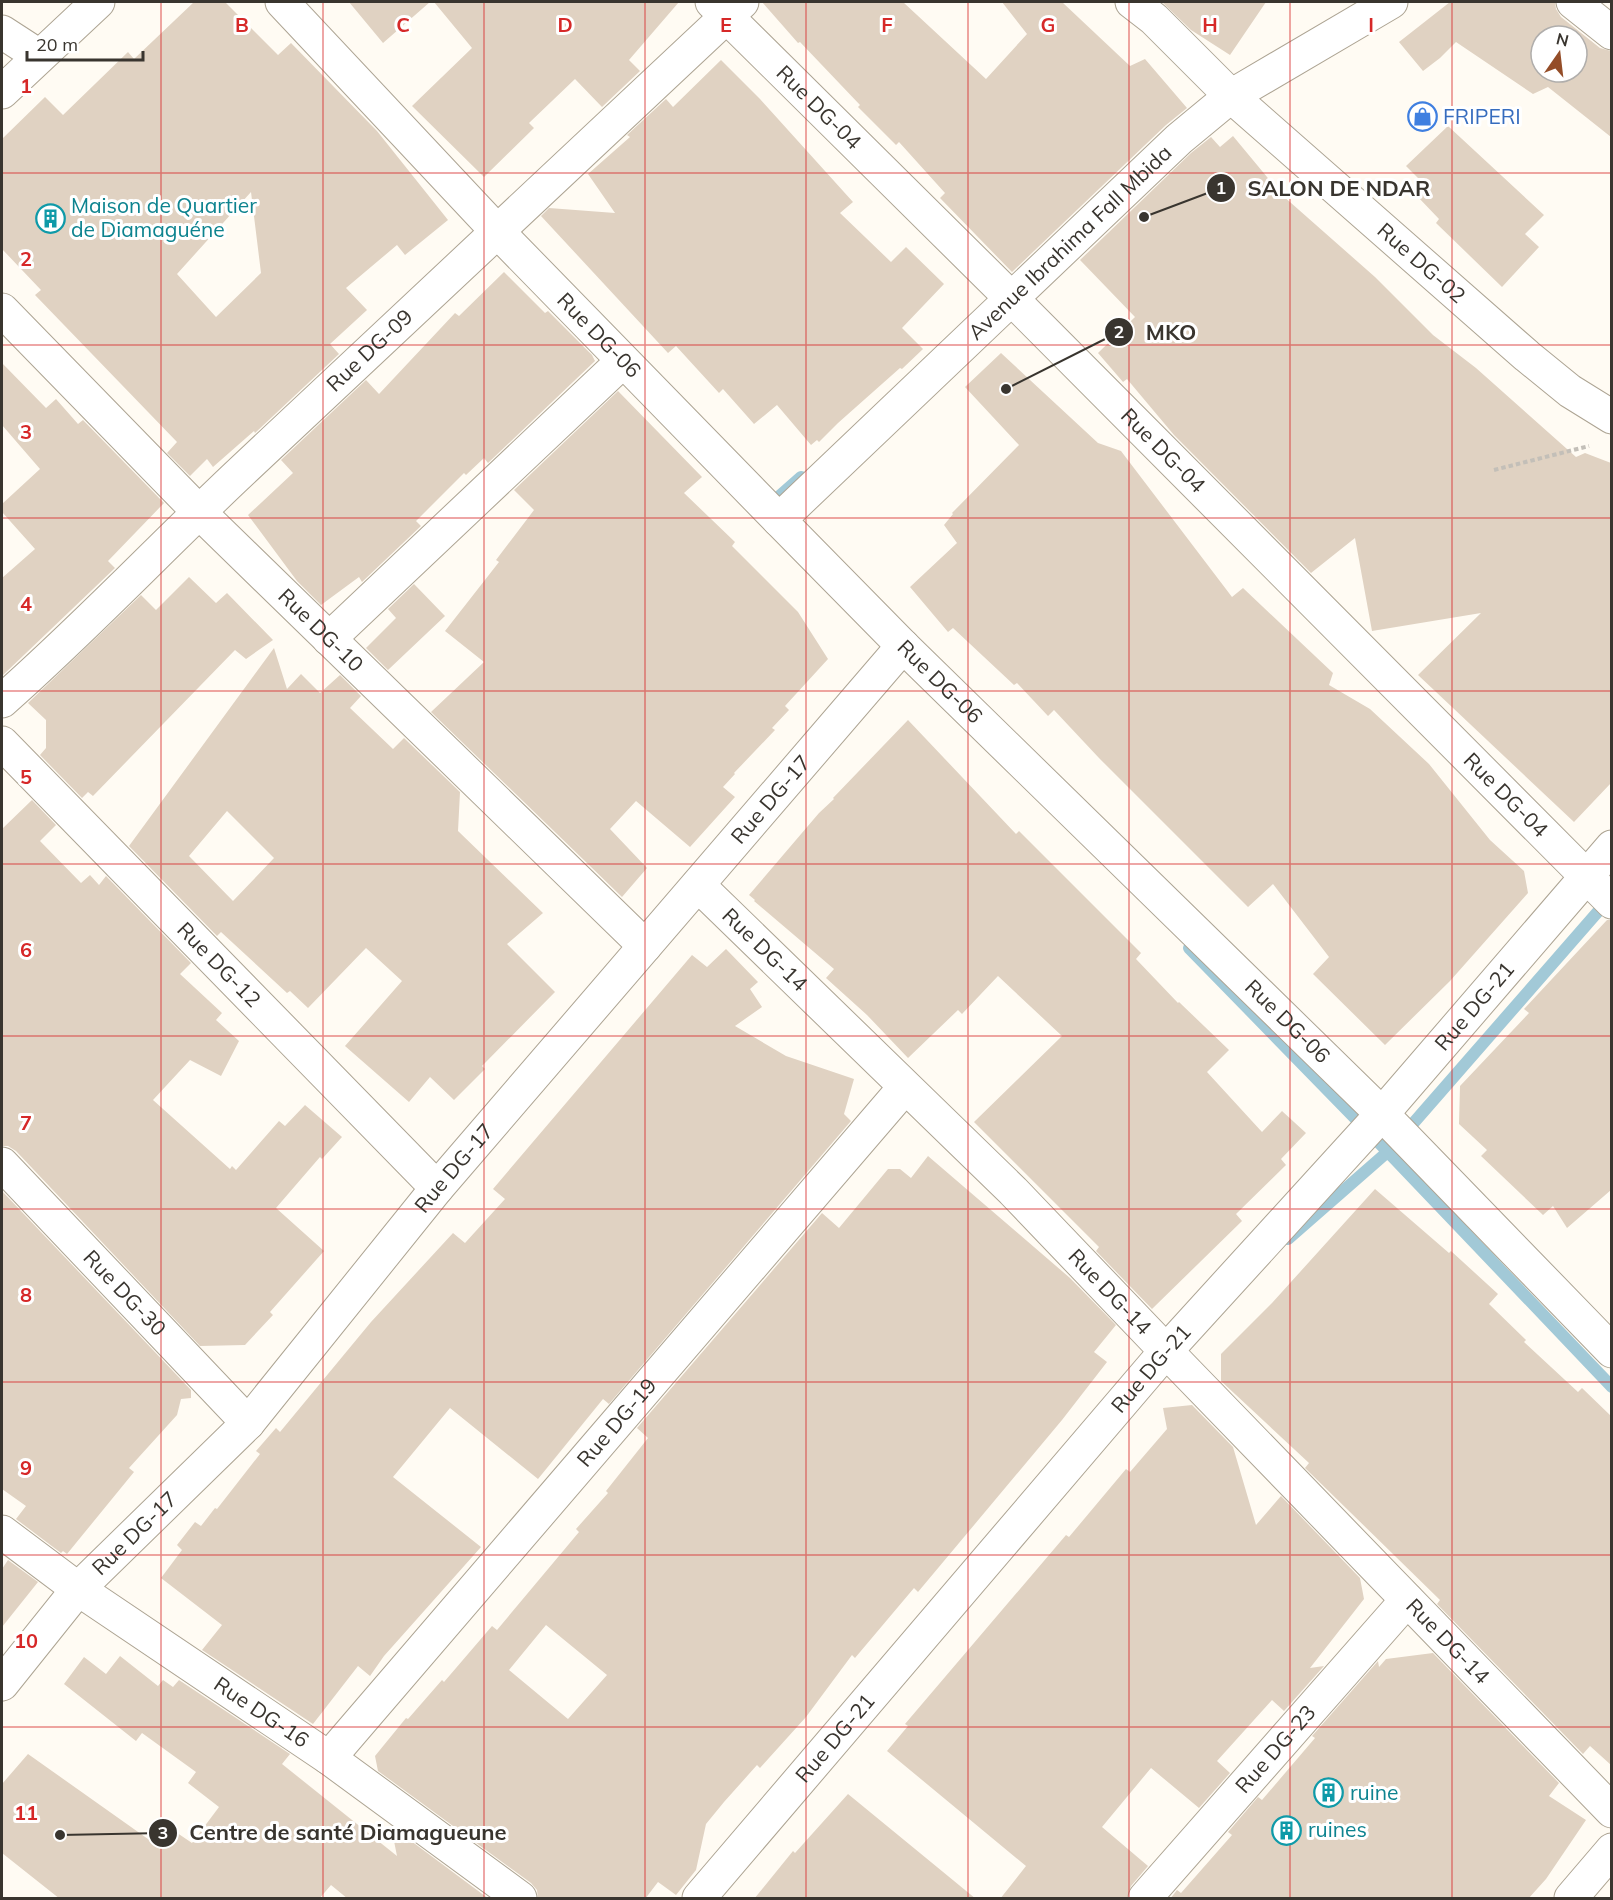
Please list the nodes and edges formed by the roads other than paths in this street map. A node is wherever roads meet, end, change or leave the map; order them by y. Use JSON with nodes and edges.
{"nodes":[{"id":1,"x":98,"y":2,"type":"edge"},
{"id":2,"x":282,"y":2,"type":"edge"},
{"id":3,"x":1132,"y":2,"type":"edge"},
{"id":4,"x":1391,"y":2,"type":"edge"},
{"id":5,"x":1573,"y":2,"type":"edge"},
{"id":6,"x":727,"y":6,"type":"edge"},
{"id":7,"x":2,"y":32,"type":"edge"},
{"id":8,"x":1611,"y":33,"type":"edge"},
{"id":9,"x":39,"y":56,"type":"junction"},
{"id":10,"x":2,"y":92,"type":"edge"},
{"id":11,"x":1231,"y":96,"type":"junction"},
{"id":12,"x":496,"y":230,"type":"junction"},
{"id":13,"x":1011,"y":298,"type":"junction"},
{"id":14,"x":2,"y":310,"type":"edge"},
{"id":15,"x":623,"y":361,"type":"junction"},
{"id":16,"x":1611,"y":417,"type":"edge"},
{"id":17,"x":199,"y":512,"type":"junction"},
{"id":18,"x":779,"y":520,"type":"junction"},
{"id":19,"x":329,"y":639,"type":"junction"},
{"id":20,"x":903,"y":646,"type":"junction"},
{"id":21,"x":2,"y":701,"type":"edge"},
{"id":22,"x":2,"y":743,"type":"edge"},
{"id":23,"x":1611,"y":848,"type":"edge"},
{"id":24,"x":1586,"y":877,"type":"junction"},
{"id":25,"x":698,"y":885,"type":"junction"},
{"id":26,"x":1611,"y":902,"type":"edge"},
{"id":27,"x":645,"y":946,"type":"junction"},
{"id":28,"x":905,"y":1087,"type":"junction"},
{"id":29,"x":1382,"y":1114,"type":"junction"},
{"id":30,"x":2,"y":1164,"type":"edge"},
{"id":31,"x":437,"y":1188,"type":"junction"},
{"id":32,"x":1166,"y":1351,"type":"junction"},
{"id":33,"x":1611,"y":1352,"type":"edge"},
{"id":34,"x":248,"y":1423,"type":"junction"},
{"id":35,"x":2,"y":1532,"type":"edge"},
{"id":36,"x":78,"y":1589,"type":"junction"},
{"id":37,"x":1407,"y":1600,"type":"junction"},
{"id":38,"x":2,"y":1684,"type":"edge"},
{"id":39,"x":329,"y":1758,"type":"junction"},
{"id":40,"x":1611,"y":1811,"type":"edge"},
{"id":41,"x":1611,"y":1850,"type":"edge"},
{"id":42,"x":520,"y":1899,"type":"edge"},
{"id":43,"x":699,"y":1899,"type":"edge"},
{"id":44,"x":1145,"y":1899,"type":"edge"},
{"id":45,"x":1571,"y":1899,"type":"edge"}],
"edges":[{"from":1,"to":9,"type":"street"},
{"from":2,"to":12,"type":"street","name":"Rue DG-06"},
{"from":3,"to":11,"type":"street","name":"Rue DG-02"},
{"from":4,"to":11,"type":"street","name":"Avenue Ibrahima Fall Mbida"},
{"from":5,"to":8,"type":"street"},
{"from":6,"to":12,"type":"street","name":"Rue DG-09"},
{"from":6,"to":13,"type":"street","name":"Rue DG-04"},
{"from":7,"to":9,"type":"street"},
{"from":9,"to":10,"type":"street"},
{"from":11,"to":13,"type":"street","name":"Avenue Ibrahima Fall Mbida"},
{"from":11,"to":16,"type":"street","name":"Rue DG-02"},
{"from":12,"to":15,"type":"street","name":"Rue DG-06"},
{"from":12,"to":17,"type":"street","name":"Rue DG-09"},
{"from":13,"to":18,"type":"street","name":"Avenue Ibrahima Fall Mbida"},
{"from":13,"to":24,"type":"street","name":"Rue DG-04"},
{"from":14,"to":17,"type":"street","name":"Rue DG-10"},
{"from":15,"to":18,"type":"street","name":"Rue DG-06"},
{"from":15,"to":19,"type":"street"},
{"from":17,"to":19,"type":"street","name":"Rue DG-10"},
{"from":17,"to":21,"type":"street","name":"Rue DG-09"},
{"from":18,"to":20,"type":"street","name":"Rue DG-06"},
{"from":19,"to":27,"type":"street","name":"Rue DG-10"},
{"from":20,"to":25,"type":"street","name":"Rue DG-17"},
{"from":20,"to":29,"type":"street","name":"Rue DG-06"},
{"from":22,"to":31,"type":"street","name":"Rue DG-12"},
{"from":23,"to":24,"type":"street","name":"Rue DG-21"},
{"from":24,"to":26,"type":"street","name":"Rue DG-04"},
{"from":24,"to":29,"type":"street","name":"Rue DG-21"},
{"from":25,"to":27,"type":"street","name":"Rue DG-17"},
{"from":25,"to":28,"type":"street","name":"Rue DG-14"},
{"from":27,"to":31,"type":"street","name":"Rue DG-17"},
{"from":28,"to":32,"type":"street","name":"Rue DG-14"},
{"from":28,"to":39,"type":"street","name":"Rue DG-19"},
{"from":29,"to":32,"type":"street","name":"Rue DG-21"},
{"from":29,"to":33,"type":"street","name":"Rue DG-06"},
{"from":30,"to":34,"type":"street","name":"Rue DG-30"},
{"from":31,"to":34,"type":"street","name":"Rue DG-17"},
{"from":32,"to":37,"type":"street","name":"Rue DG-14"},
{"from":32,"to":43,"type":"street","name":"Rue DG-21"},
{"from":34,"to":36,"type":"street","name":"Rue DG-17"},
{"from":35,"to":36,"type":"street","name":"Rue DG-16"},
{"from":36,"to":38,"type":"street","name":"Rue DG-17"},
{"from":36,"to":39,"type":"street","name":"Rue DG-16"},
{"from":37,"to":40,"type":"street","name":"Rue DG-14"},
{"from":37,"to":44,"type":"street","name":"Rue DG-23"},
{"from":39,"to":42,"type":"street","name":"Rue DG-16"},
{"from":41,"to":45,"type":"street"}]}
